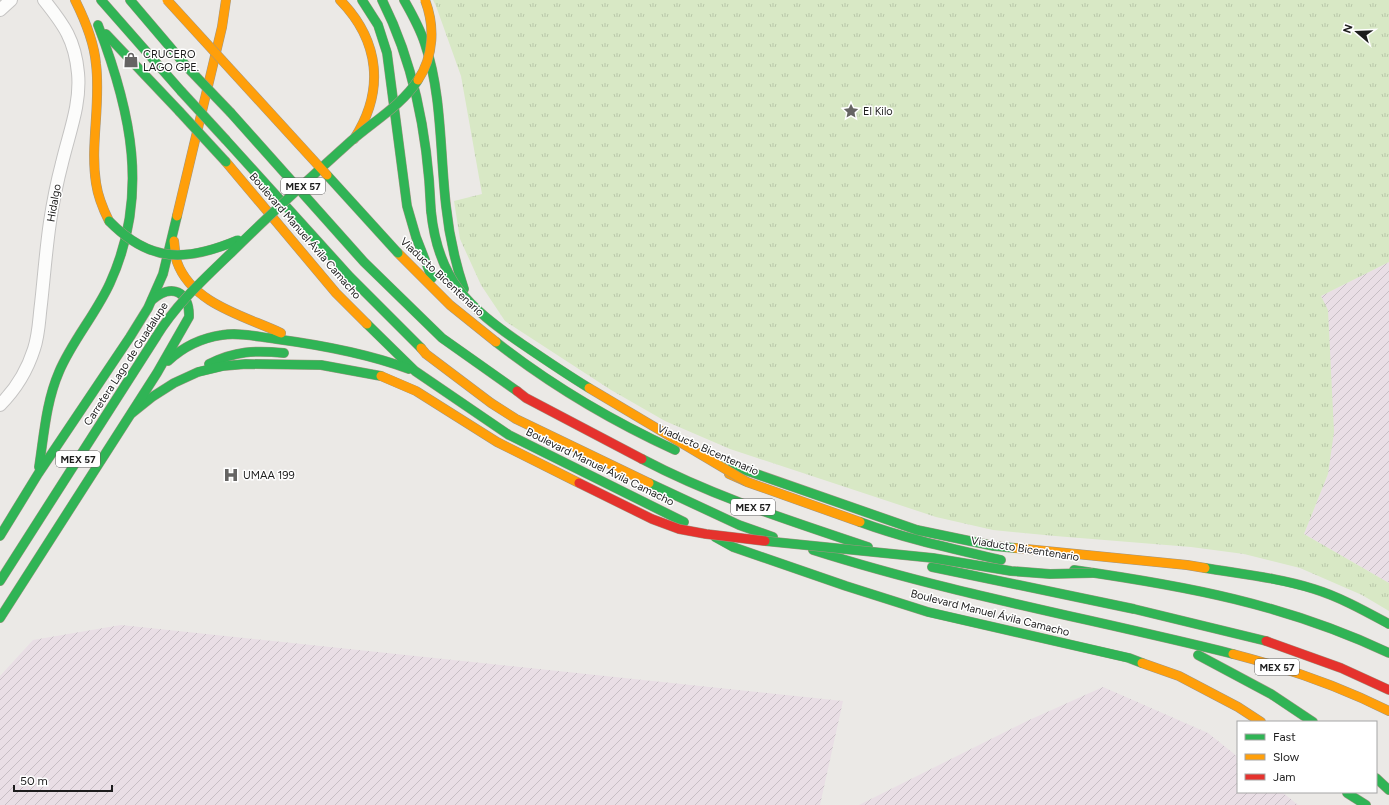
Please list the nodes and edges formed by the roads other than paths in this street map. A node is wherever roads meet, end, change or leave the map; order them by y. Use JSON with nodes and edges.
{"nodes":[{"id":1,"x":11,"y":0,"type":"edge"},
{"id":2,"x":44,"y":0,"type":"edge"},
{"id":3,"x":76,"y":0,"type":"edge"},
{"id":4,"x":101,"y":0,"type":"edge"},
{"id":5,"x":130,"y":0,"type":"edge"},
{"id":6,"x":167,"y":0,"type":"edge"},
{"id":7,"x":226,"y":0,"type":"edge"},
{"id":8,"x":235,"y":0,"type":"edge"},
{"id":9,"x":340,"y":0,"type":"edge"},
{"id":10,"x":362,"y":0,"type":"edge"},
{"id":11,"x":382,"y":0,"type":"edge"},
{"id":12,"x":404,"y":0,"type":"edge"},
{"id":13,"x":425,"y":0,"type":"edge"},
{"id":14,"x":0,"y":10,"type":"edge"},
{"id":15,"x":98,"y":25,"type":"junction"},
{"id":16,"x":222,"y":27,"type":"junction"},
{"id":17,"x":206,"y":29,"type":"dead end"},
{"id":18,"x":354,"y":139,"type":"junction"},
{"id":19,"x":175,"y":224,"type":"junction"},
{"id":20,"x":251,"y":232,"type":"junction"},
{"id":21,"x":432,"y":278,"type":"junction"},
{"id":22,"x":152,"y":300,"type":"junction"},
{"id":23,"x":480,"y":321,"type":"junction"},
{"id":24,"x":295,"y":341,"type":"junction"},
{"id":25,"x":260,"y":350,"type":"junction"},
{"id":26,"x":290,"y":354,"type":"dead end"},
{"id":27,"x":313,"y":356,"type":"dead end"},
{"id":28,"x":394,"y":363,"type":"junction"},
{"id":29,"x":309,"y":365,"type":"junction"},
{"id":30,"x":415,"y":371,"type":"junction"},
{"id":31,"x":157,"y":373,"type":"junction"},
{"id":32,"x":196,"y":373,"type":"junction"},
{"id":33,"x":0,"y":405,"type":"edge"},
{"id":34,"x":132,"y":413,"type":"junction"},
{"id":35,"x":38,"y":474,"type":"junction"},
{"id":36,"x":747,"y":482,"type":"junction"},
{"id":37,"x":15,"y":513,"type":"junction"},
{"id":38,"x":0,"y":520,"type":"edge"},
{"id":39,"x":0,"y":536,"type":"edge"},
{"id":40,"x":1009,"y":561,"type":"dead end"},
{"id":41,"x":1024,"y":563,"type":"dead end"},
{"id":42,"x":1093,"y":573,"type":"junction"},
{"id":43,"x":0,"y":581,"type":"edge"},
{"id":44,"x":0,"y":618,"type":"edge"},
{"id":45,"x":1389,"y":624,"type":"edge"},
{"id":46,"x":1161,"y":636,"type":"junction"},
{"id":47,"x":1389,"y":653,"type":"edge"},
{"id":48,"x":1389,"y":690,"type":"edge"},
{"id":49,"x":1389,"y":711,"type":"edge"},
{"id":50,"x":1259,"y":721,"type":"edge"},
{"id":51,"x":1312,"y":721,"type":"edge"},
{"id":52,"x":1377,"y":779,"type":"edge"},
{"id":53,"x":1389,"y":790,"type":"edge"},
{"id":54,"x":1347,"y":793,"type":"edge"},
{"id":55,"x":1348,"y":793,"type":"edge"},
{"id":56,"x":1359,"y":805,"type":"edge"},
{"id":57,"x":1366,"y":805,"type":"edge"}],
"edges":[{"from":1,"to":14,"type":"street"},
{"from":2,"to":33,"type":"street","name":"Hidalgo"},
{"from":3,"to":15,"type":"main road","name":"Boulevard Manuel Ávila Camacho"},
{"from":3,"to":20,"type":"main road","bridge":true},
{"from":4,"to":46,"type":"main road","name":"Boulevard Manuel Ávila Camacho","number":"MEX 57","bridge":true},
{"from":5,"to":48,"type":"main road","number":"MEX 57","bridge":true},
{"from":6,"to":36,"type":"main road","name":"Viaducto Bicentenario","bridge":true},
{"from":7,"to":16,"type":"main road","name":"Carretera Lago de Guadalupe"},
{"from":8,"to":16,"type":"main road"},
{"from":9,"to":18,"type":"main road"},
{"from":10,"to":21,"type":"main road"},
{"from":11,"to":36,"type":"main road","bridge":true},
{"from":12,"to":23,"type":"main road"},
{"from":13,"to":18,"type":"main road","name":"Carretera Lago de Guadalupe","bridge":true},
{"from":15,"to":30,"type":"main road","name":"Boulevard Manuel Ávila Camacho","bridge":true},
{"from":15,"to":35,"type":"main road"},
{"from":16,"to":19,"type":"main road","name":"Carretera Lago de Guadalupe"},
{"from":17,"to":21,"type":"main road"},
{"from":18,"to":20,"type":"main road","name":"Carretera Lago de Guadalupe","number":"MEX 57","bridge":true},
{"from":19,"to":22,"type":"main road","name":"Carretera Lago de Guadalupe"},
{"from":19,"to":24,"type":"main road"},
{"from":20,"to":43,"type":"main road","name":"Carretera Lago de Guadalupe","number":"MEX 57","bridge":true},
{"from":21,"to":23,"type":"main road"},
{"from":22,"to":31,"type":"main road"},
{"from":22,"to":35,"type":"main road","name":"Carretera Lago de Guadalupe"},
{"from":23,"to":45,"type":"main road"},
{"from":24,"to":28,"type":"main road"},
{"from":24,"to":31,"type":"main road"},
{"from":25,"to":26,"type":"main road"},
{"from":25,"to":29,"type":"main road"},
{"from":25,"to":32,"type":"main road"},
{"from":27,"to":28,"type":"main road"},
{"from":28,"to":30,"type":"main road"},
{"from":29,"to":32,"type":"main road"},
{"from":29,"to":42,"type":"main road","bridge":true},
{"from":30,"to":50,"type":"main road","name":"Boulevard Manuel Ávila Camacho"},
{"from":31,"to":34,"type":"main road"},
{"from":32,"to":34,"type":"main road"},
{"from":34,"to":44,"type":"main road"},
{"from":35,"to":37,"type":"main road","name":"Carretera Lago de Guadalupe"},
{"from":36,"to":40,"type":"main road","name":"Viaducto Bicentenario"},
{"from":37,"to":38,"type":"street"},
{"from":37,"to":39,"type":"main road","name":"Carretera Lago de Guadalupe"},
{"from":41,"to":42,"type":"main road","name":"Viaducto Bicentenario","bridge":true},
{"from":42,"to":47,"type":"main road","name":"Viaducto Bicentenario"},
{"from":46,"to":49,"type":"main road","name":"Boulevard Manuel Ávila Camacho","number":"MEX 57"},
{"from":46,"to":51,"type":"main road","number":"MEX 57"},
{"from":52,"to":53,"type":"main road"},
{"from":54,"to":56,"type":"main road"},
{"from":55,"to":57,"type":"main road"}]}
